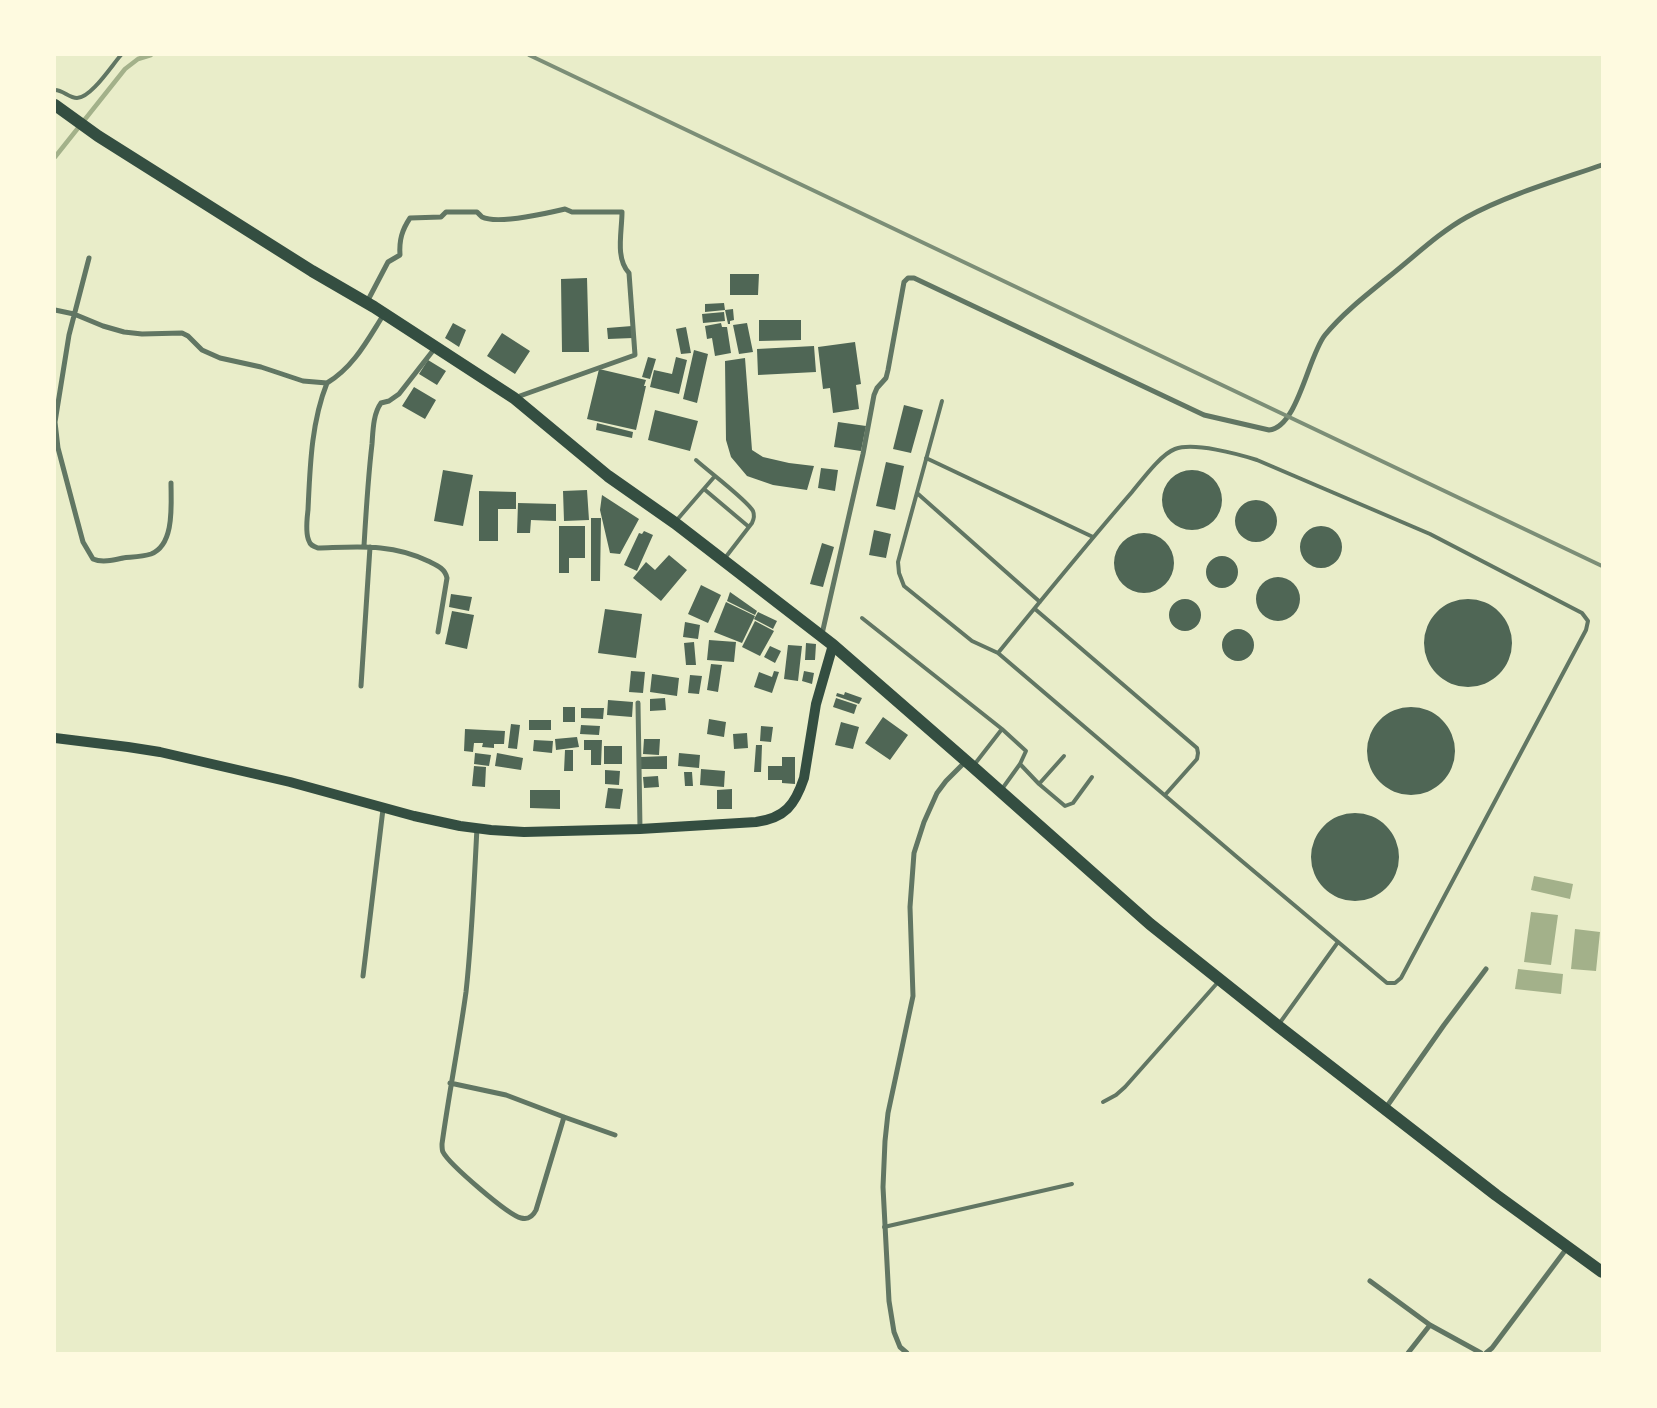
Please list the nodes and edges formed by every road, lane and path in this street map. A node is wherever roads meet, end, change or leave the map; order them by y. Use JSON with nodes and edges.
{"nodes":[{"id":1,"x":121,"y":55,"type":"edge"},
{"id":2,"x":55,"y":90,"type":"edge"},
{"id":3,"x":59,"y":107,"type":"edge"},
{"id":4,"x":1602,"y":165,"type":"edge"},
{"id":5,"x":89,"y":258,"type":"dead end"},
{"id":6,"x":366,"y":303,"type":"junction"},
{"id":7,"x":55,"y":310,"type":"edge"},
{"id":8,"x":74,"y":314,"type":"junction"},
{"id":9,"x":384,"y":314,"type":"junction"},
{"id":10,"x":436,"y":346,"type":"junction"},
{"id":11,"x":327,"y":383,"type":"junction"},
{"id":12,"x":514,"y":398,"type":"junction"},
{"id":13,"x":942,"y":401,"type":"dead end"},
{"id":14,"x":926,"y":458,"type":"junction"},
{"id":15,"x":696,"y":460,"type":"dead end"},
{"id":16,"x":714,"y":476,"type":"junction"},
{"id":17,"x":171,"y":483,"type":"dead end"},
{"id":18,"x":704,"y":489,"type":"junction"},
{"id":19,"x":917,"y":492,"type":"junction"},
{"id":20,"x":675,"y":523,"type":"junction"},
{"id":21,"x":750,"y":527,"type":"junction"},
{"id":22,"x":1093,"y":537,"type":"junction"},
{"id":23,"x":367,"y":547,"type":"junction"},
{"id":24,"x":723,"y":560,"type":"junction"},
{"id":25,"x":1040,"y":602,"type":"junction"},
{"id":26,"x":1035,"y":609,"type":"junction"},
{"id":27,"x":862,"y":618,"type":"dead end"},
{"id":28,"x":438,"y":632,"type":"dead end"},
{"id":29,"x":822,"y":637,"type":"junction"},
{"id":30,"x":832,"y":645,"type":"junction"},
{"id":31,"x":998,"y":654,"type":"junction"},
{"id":32,"x":362,"y":686,"type":"dead end"},
{"id":33,"x":638,"y":703,"type":"dead end"},
{"id":34,"x":1002,"y":729,"type":"junction"},
{"id":35,"x":55,"y":738,"type":"edge"},
{"id":36,"x":1064,"y":756,"type":"dead end"},
{"id":37,"x":970,"y":764,"type":"junction"},
{"id":38,"x":1020,"y":764,"type":"junction"},
{"id":39,"x":1092,"y":777,"type":"dead end"},
{"id":40,"x":1039,"y":784,"type":"junction"},
{"id":41,"x":1000,"y":791,"type":"junction"},
{"id":42,"x":1165,"y":795,"type":"junction"},
{"id":43,"x":383,"y":809,"type":"junction"},
{"id":44,"x":477,"y":828,"type":"junction"},
{"id":45,"x":640,"y":830,"type":"junction"},
{"id":46,"x":1338,"y":942,"type":"junction"},
{"id":47,"x":1486,"y":969,"type":"dead end"},
{"id":48,"x":363,"y":976,"type":"dead end"},
{"id":49,"x":1221,"y":980,"type":"junction"},
{"id":50,"x":1278,"y":1026,"type":"junction"},
{"id":51,"x":450,"y":1083,"type":"junction"},
{"id":52,"x":1104,"y":1102,"type":"dead end"},
{"id":53,"x":1385,"y":1109,"type":"junction"},
{"id":54,"x":564,"y":1117,"type":"junction"},
{"id":55,"x":615,"y":1135,"type":"dead end"},
{"id":56,"x":1072,"y":1184,"type":"dead end"},
{"id":57,"x":884,"y":1227,"type":"junction"},
{"id":58,"x":1567,"y":1248,"type":"junction"},
{"id":59,"x":1602,"y":1272,"type":"edge"},
{"id":60,"x":1370,"y":1281,"type":"dead end"},
{"id":61,"x":1430,"y":1325,"type":"junction"},
{"id":62,"x":907,"y":1353,"type":"edge"},
{"id":63,"x":1408,"y":1353,"type":"edge"},
{"id":64,"x":1481,"y":1353,"type":"edge"},
{"id":65,"x":1486,"y":1353,"type":"edge"}],
"edges":[{"from":1,"to":2,"type":"lane"},
{"from":3,"to":6,"type":"main road"},
{"from":4,"to":29,"type":"street"},
{"from":5,"to":8,"type":"street"},
{"from":6,"to":9,"type":"main road"},
{"from":6,"to":12,"type":"street"},
{"from":7,"to":8,"type":"street"},
{"from":8,"to":11,"type":"street"},
{"from":8,"to":17,"type":"street"},
{"from":9,"to":10,"type":"main road"},
{"from":9,"to":11,"type":"street"},
{"from":10,"to":12,"type":"main road"},
{"from":10,"to":23,"type":"street"},
{"from":11,"to":23,"type":"street"},
{"from":12,"to":20,"type":"main road"},
{"from":13,"to":14,"type":"lane"},
{"from":14,"to":19,"type":"lane"},
{"from":14,"to":22,"type":"lane"},
{"from":15,"to":16,"type":"lane"},
{"from":16,"to":18,"type":"lane"},
{"from":16,"to":21,"type":"lane"},
{"from":18,"to":20,"type":"lane"},
{"from":18,"to":21,"type":"lane"},
{"from":19,"to":25,"type":"lane"},
{"from":19,"to":31,"type":"lane"},
{"from":20,"to":24,"type":"main road"},
{"from":21,"to":24,"type":"lane"},
{"from":22,"to":25,"type":"lane"},
{"from":22,"to":46,"type":"lane"},
{"from":23,"to":28,"type":"street"},
{"from":23,"to":32,"type":"street"},
{"from":24,"to":29,"type":"main road"},
{"from":25,"to":26,"type":"lane"},
{"from":26,"to":31,"type":"lane"},
{"from":26,"to":42,"type":"lane"},
{"from":27,"to":34,"type":"lane"},
{"from":29,"to":30,"type":"main road"},
{"from":30,"to":37,"type":"main road"},
{"from":30,"to":45,"type":"main road"},
{"from":31,"to":42,"type":"lane"},
{"from":33,"to":45,"type":"street"},
{"from":34,"to":37,"type":"lane"},
{"from":34,"to":38,"type":"lane"},
{"from":35,"to":43,"type":"main road"},
{"from":36,"to":40,"type":"lane"},
{"from":37,"to":41,"type":"main road"},
{"from":37,"to":57,"type":"street"},
{"from":38,"to":40,"type":"lane"},
{"from":38,"to":41,"type":"lane"},
{"from":39,"to":40,"type":"lane"},
{"from":41,"to":49,"type":"main road"},
{"from":42,"to":46,"type":"lane"},
{"from":43,"to":44,"type":"main road"},
{"from":43,"to":48,"type":"street"},
{"from":44,"to":45,"type":"main road"},
{"from":44,"to":51,"type":"street"},
{"from":46,"to":50,"type":"lane"},
{"from":47,"to":53,"type":"street"},
{"from":49,"to":50,"type":"main road"},
{"from":49,"to":52,"type":"lane"},
{"from":50,"to":53,"type":"main road"},
{"from":51,"to":54,"type":"street"},
{"from":51,"to":54,"type":"street"},
{"from":53,"to":58,"type":"main road"},
{"from":54,"to":55,"type":"street"},
{"from":56,"to":57,"type":"lane"},
{"from":57,"to":62,"type":"street"},
{"from":58,"to":59,"type":"main road"},
{"from":58,"to":65,"type":"street"},
{"from":60,"to":61,"type":"street"},
{"from":61,"to":63,"type":"street"},
{"from":61,"to":64,"type":"street"}]}
